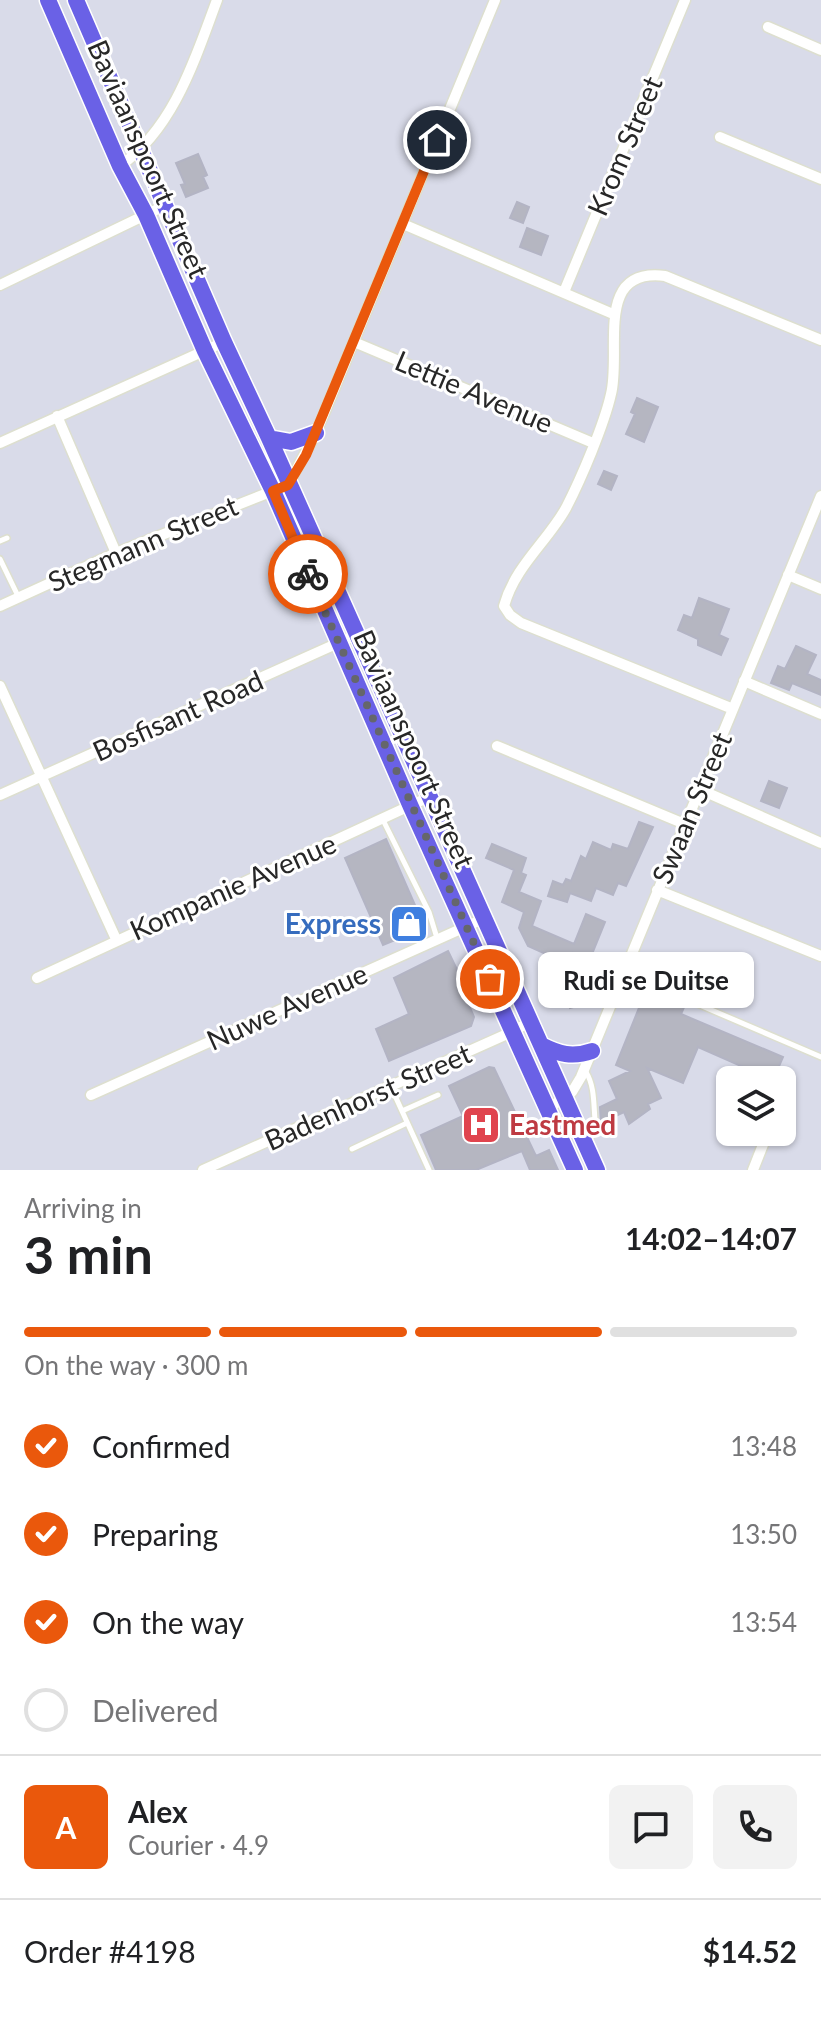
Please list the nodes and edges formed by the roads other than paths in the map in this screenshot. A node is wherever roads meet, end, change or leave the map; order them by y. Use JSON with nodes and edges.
{"nodes":[{"id":1,"x":48,"y":0,"type":"edge"},
{"id":2,"x":76,"y":0,"type":"edge"},
{"id":3,"x":217,"y":0,"type":"edge"},
{"id":4,"x":495,"y":0,"type":"edge"},
{"id":5,"x":685,"y":0,"type":"edge"},
{"id":6,"x":768,"y":27,"type":"dead end"},
{"id":7,"x":821,"y":50,"type":"edge"},
{"id":8,"x":720,"y":137,"type":"dead end"},
{"id":9,"x":140,"y":152,"type":"junction"},
{"id":10,"x":120,"y":166,"type":"junction"},
{"id":11,"x":821,"y":179,"type":"edge"},
{"id":12,"x":164,"y":206,"type":"junction"},
{"id":13,"x":146,"y":215,"type":"junction"},
{"id":14,"x":403,"y":224,"type":"junction"},
{"id":15,"x":0,"y":285,"type":"edge"},
{"id":16,"x":564,"y":292,"type":"junction"},
{"id":17,"x":613,"y":314,"type":"junction"},
{"id":18,"x":821,"y":340,"type":"edge"},
{"id":19,"x":224,"y":342,"type":"junction"},
{"id":20,"x":354,"y":342,"type":"junction"},
{"id":21,"x":205,"y":351,"type":"junction"},
{"id":22,"x":57,"y":416,"type":"junction"},
{"id":23,"x":316,"y":433,"type":"junction"},
{"id":24,"x":269,"y":438,"type":"junction"},
{"id":25,"x":0,"y":443,"type":"edge"},
{"id":26,"x":593,"y":443,"type":"junction"},
{"id":27,"x":280,"y":488,"type":"junction"},
{"id":28,"x":821,"y":496,"type":"edge"},
{"id":29,"x":7,"y":538,"type":"dead end"},
{"id":30,"x":0,"y":541,"type":"edge"},
{"id":31,"x":116,"y":553,"type":"junction"},
{"id":32,"x":0,"y":559,"type":"edge"},
{"id":33,"x":788,"y":575,"type":"junction"},
{"id":34,"x":821,"y":589,"type":"edge"},
{"id":35,"x":18,"y":597,"type":"junction"},
{"id":36,"x":0,"y":606,"type":"edge"},
{"id":37,"x":356,"y":635,"type":"junction"},
{"id":38,"x":338,"y":643,"type":"junction"},
{"id":39,"x":744,"y":681,"type":"junction"},
{"id":40,"x":0,"y":686,"type":"edge"},
{"id":41,"x":733,"y":709,"type":"junction"},
{"id":42,"x":821,"y":714,"type":"edge"},
{"id":43,"x":497,"y":746,"type":"dead end"},
{"id":44,"x":42,"y":777,"type":"junction"},
{"id":45,"x":701,"y":790,"type":"junction"},
{"id":46,"x":0,"y":795,"type":"edge"},
{"id":47,"x":429,"y":797,"type":"junction"},
{"id":48,"x":411,"y":807,"type":"junction"},
{"id":49,"x":383,"y":819,"type":"junction"},
{"id":50,"x":687,"y":825,"type":"junction"},
{"id":51,"x":821,"y":843,"type":"edge"},
{"id":52,"x":657,"y":890,"type":"junction"},
{"id":53,"x":483,"y":919,"type":"junction"},
{"id":54,"x":466,"y":928,"type":"junction"},
{"id":55,"x":116,"y":939,"type":"junction"},
{"id":56,"x":438,"y":940,"type":"junction"},
{"id":57,"x":821,"y":956,"type":"edge"},
{"id":58,"x":624,"y":972,"type":"junction"},
{"id":59,"x":37,"y":978,"type":"dead end"},
{"id":60,"x":531,"y":1021,"type":"junction"},
{"id":61,"x":514,"y":1031,"type":"junction"},
{"id":62,"x":541,"y":1045,"type":"junction"},
{"id":63,"x":592,"y":1051,"type":"junction"},
{"id":64,"x":821,"y":1057,"type":"edge"},
{"id":65,"x":584,"y":1069,"type":"junction"},
{"id":66,"x":390,"y":1086,"type":"junction"},
{"id":67,"x":91,"y":1095,"type":"dead end"},
{"id":68,"x":438,"y":1095,"type":"dead end"},
{"id":69,"x":556,"y":1104,"type":"junction"},
{"id":70,"x":402,"y":1111,"type":"junction"},
{"id":71,"x":407,"y":1123,"type":"junction"},
{"id":72,"x":585,"y":1144,"type":"junction"},
{"id":73,"x":762,"y":1146,"type":"edge"},
{"id":74,"x":352,"y":1149,"type":"dead end"},
{"id":75,"x":203,"y":1170,"type":"edge"},
{"id":76,"x":429,"y":1170,"type":"edge"},
{"id":77,"x":575,"y":1170,"type":"edge"},
{"id":78,"x":597,"y":1170,"type":"edge"},
{"id":79,"x":753,"y":1170,"type":"edge"}],
"edges":[{"from":1,"to":10,"type":"main road","name":"Baviaanspoort Street"},
{"from":2,"to":9,"type":"main road","name":"Baviaanspoort Street"},
{"from":3,"to":9,"type":"street"},
{"from":4,"to":14,"type":"street"},
{"from":5,"to":16,"type":"street","name":"Krom Street"},
{"from":6,"to":7,"type":"street"},
{"from":8,"to":11,"type":"street"},
{"from":9,"to":10,"type":"street"},
{"from":9,"to":12,"type":"main road","name":"Baviaanspoort Street"},
{"from":10,"to":13,"type":"main road","name":"Baviaanspoort Street"},
{"from":12,"to":13,"type":"street"},
{"from":12,"to":19,"type":"main road","name":"Baviaanspoort Street"},
{"from":13,"to":15,"type":"street"},
{"from":13,"to":21,"type":"main road","name":"Baviaanspoort Street"},
{"from":14,"to":16,"type":"street"},
{"from":14,"to":20,"type":"street"},
{"from":16,"to":17,"type":"street"},
{"from":17,"to":18,"type":"street"},
{"from":17,"to":26,"type":"street"},
{"from":19,"to":21,"type":"street"},
{"from":19,"to":24,"type":"main road","name":"Baviaanspoort Street"},
{"from":20,"to":23,"type":"street"},
{"from":20,"to":26,"type":"street","name":"Lettie Avenue"},
{"from":21,"to":22,"type":"street"},
{"from":21,"to":27,"type":"main road","name":"Baviaanspoort Street"},
{"from":22,"to":25,"type":"street"},
{"from":22,"to":31,"type":"street"},
{"from":23,"to":24,"type":"main road"},
{"from":23,"to":27,"type":"street"},
{"from":24,"to":27,"type":"main road","name":"Baviaanspoort Street"},
{"from":26,"to":41,"type":"street"},
{"from":27,"to":31,"type":"street","name":"Stegmann Street"},
{"from":27,"to":37,"type":"main road","name":"Baviaanspoort Street"},
{"from":27,"to":38,"type":"main road","name":"Baviaanspoort Street"},
{"from":28,"to":33,"type":"street","name":"Swaan Street"},
{"from":29,"to":30,"type":"lane"},
{"from":31,"to":35,"type":"street","name":"Stegmann Street"},
{"from":32,"to":35,"type":"lane"},
{"from":33,"to":34,"type":"street"},
{"from":33,"to":39,"type":"street","name":"Swaan Street"},
{"from":35,"to":36,"type":"street","name":"Stegmann Street"},
{"from":37,"to":38,"type":"street","name":"Bosfisant Road"},
{"from":37,"to":47,"type":"main road","name":"Baviaanspoort Street"},
{"from":38,"to":44,"type":"street","name":"Bosfisant Road"},
{"from":38,"to":48,"type":"main road","name":"Baviaanspoort Street"},
{"from":39,"to":41,"type":"street","name":"Swaan Street"},
{"from":39,"to":42,"type":"street"},
{"from":40,"to":44,"type":"street"},
{"from":41,"to":45,"type":"street","name":"Swaan Street"},
{"from":43,"to":50,"type":"street"},
{"from":44,"to":46,"type":"street","name":"Bosfisant Road"},
{"from":44,"to":55,"type":"street"},
{"from":45,"to":50,"type":"street","name":"Swaan Street"},
{"from":45,"to":51,"type":"street"},
{"from":47,"to":48,"type":"street","name":"Kompanie Avenue"},
{"from":47,"to":53,"type":"main road","name":"Baviaanspoort Street"},
{"from":48,"to":49,"type":"street","name":"Kompanie Avenue"},
{"from":48,"to":54,"type":"main road","name":"Baviaanspoort Street"},
{"from":49,"to":55,"type":"street","name":"Kompanie Avenue"},
{"from":49,"to":56,"type":"lane"},
{"from":50,"to":52,"type":"street","name":"Swaan Street"},
{"from":52,"to":57,"type":"street"},
{"from":52,"to":58,"type":"street","name":"Swaan Street"},
{"from":53,"to":54,"type":"street","name":"Nuwe Avenue"},
{"from":53,"to":60,"type":"main road","name":"Baviaanspoort Street"},
{"from":54,"to":56,"type":"street","name":"Nuwe Avenue"},
{"from":54,"to":61,"type":"main road","name":"Baviaanspoort Street"},
{"from":55,"to":59,"type":"street","name":"Kompanie Avenue"},
{"from":56,"to":67,"type":"street","name":"Nuwe Avenue"},
{"from":58,"to":63,"type":"street","name":"Swaan Street"},
{"from":58,"to":64,"type":"lane"},
{"from":60,"to":61,"type":"street","name":"Badenhorst Street"},
{"from":60,"to":62,"type":"main road","name":"Baviaanspoort Street"},
{"from":61,"to":66,"type":"street","name":"Badenhorst Street"},
{"from":61,"to":69,"type":"main road","name":"Baviaanspoort Street"},
{"from":62,"to":63,"type":"main road"},
{"from":62,"to":69,"type":"main road","name":"Baviaanspoort Street"},
{"from":63,"to":65,"type":"street","name":"Swaan Street"},
{"from":65,"to":69,"type":"street","name":"Swaan Street"},
{"from":65,"to":72,"type":"lane"},
{"from":66,"to":70,"type":"lane"},
{"from":66,"to":75,"type":"street","name":"Badenhorst Street"},
{"from":68,"to":70,"type":"lane"},
{"from":69,"to":72,"type":"main road","name":"Baviaanspoort Street"},
{"from":69,"to":77,"type":"main road","name":"Baviaanspoort Street"},
{"from":70,"to":71,"type":"lane"},
{"from":71,"to":74,"type":"lane"},
{"from":71,"to":76,"type":"lane"},
{"from":72,"to":78,"type":"main road","name":"Baviaanspoort Street"},
{"from":73,"to":79,"type":"street"}]}
